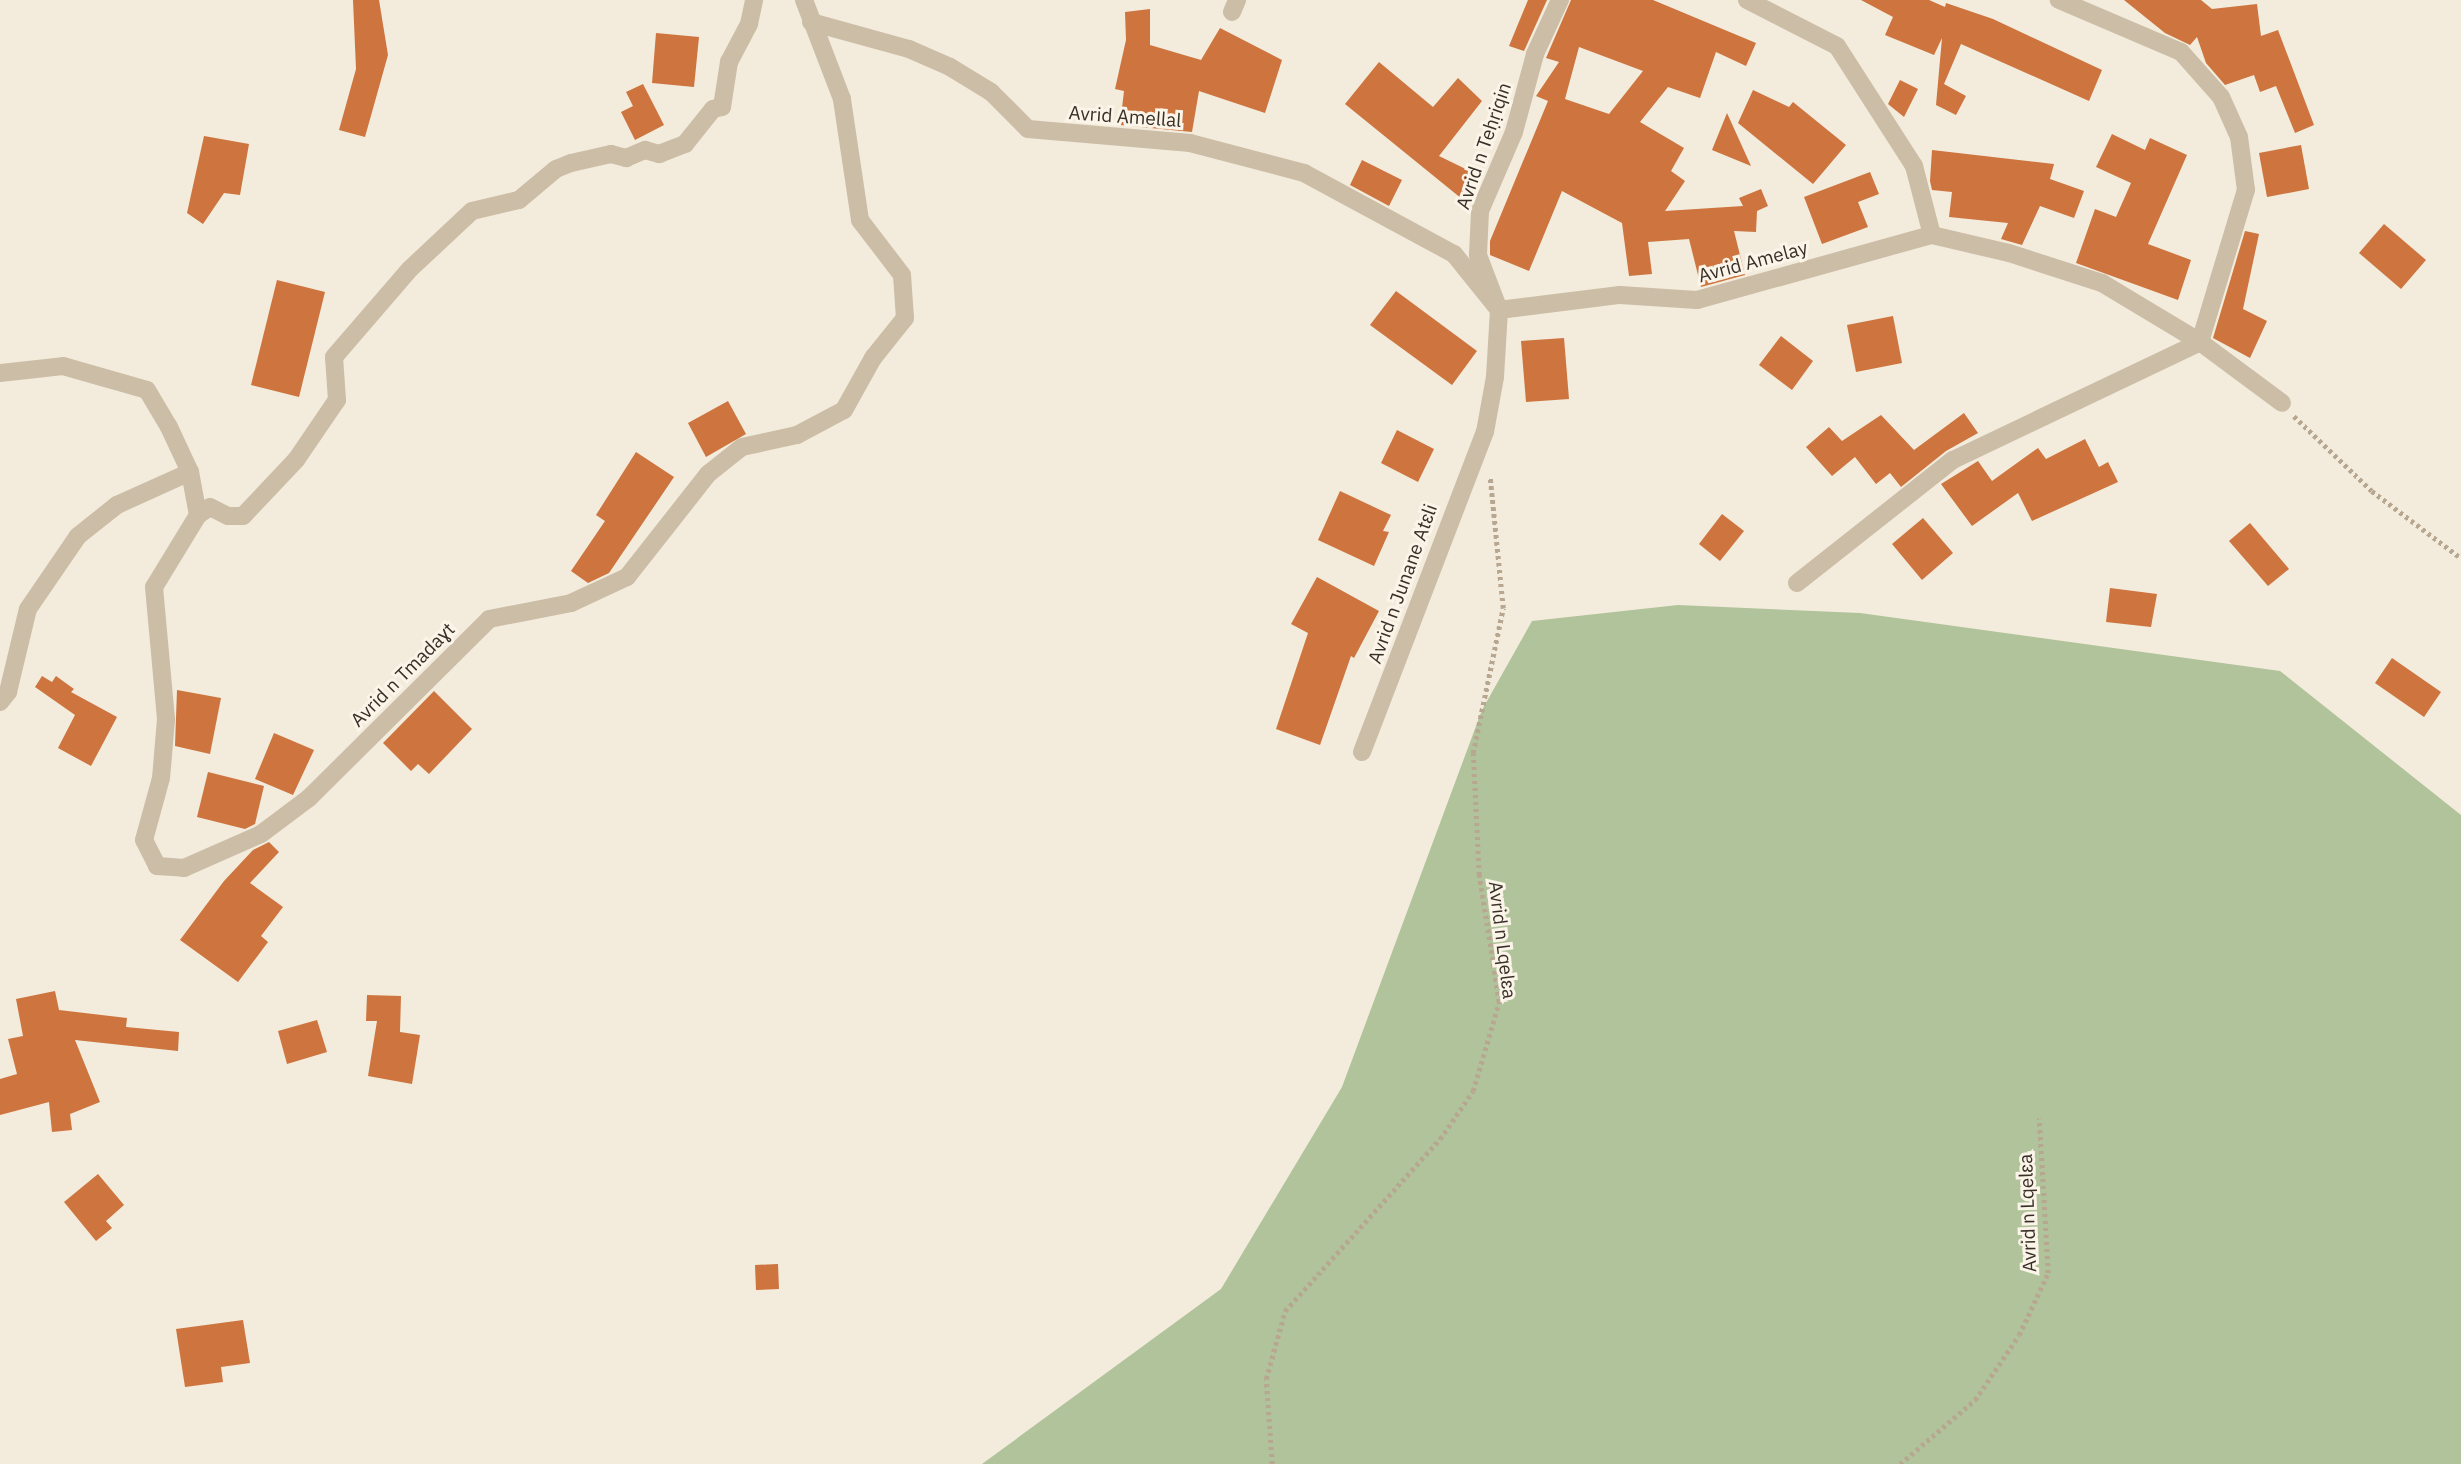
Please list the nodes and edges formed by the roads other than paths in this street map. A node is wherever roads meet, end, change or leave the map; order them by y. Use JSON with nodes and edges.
{"nodes":[{"id":1,"x":754,"y":0,"type":"edge"},
{"id":2,"x":804,"y":0,"type":"edge"},
{"id":3,"x":1560,"y":0,"type":"edge"},
{"id":4,"x":1747,"y":0,"type":"edge"},
{"id":5,"x":2059,"y":0,"type":"edge"},
{"id":6,"x":811,"y":22,"type":"junction"},
{"id":7,"x":1932,"y":235,"type":"junction"},
{"id":8,"x":1499,"y":310,"type":"junction"},
{"id":9,"x":2200,"y":342,"type":"junction"},
{"id":10,"x":0,"y":373,"type":"edge"},
{"id":11,"x":2281,"y":403,"type":"road end"},
{"id":12,"x":1485,"y":432,"type":"joint"},
{"id":13,"x":190,"y":472,"type":"junction"},
{"id":14,"x":198,"y":515,"type":"junction"},
{"id":15,"x":1797,"y":583,"type":"dead end"},
{"id":16,"x":0,"y":702,"type":"edge"},
{"id":17,"x":1362,"y":752,"type":"dead end"}],
"edges":[{"from":1,"to":14,"type":"street"},
{"from":2,"to":6,"type":"street","name":"Avrid n Tmadaɣt"},
{"from":3,"to":8,"type":"street","name":"Avrid n Teḥṛiqin"},
{"from":4,"to":7,"type":"street"},
{"from":5,"to":9,"type":"street"},
{"from":6,"to":8,"type":"street","name":"Avrid Amellal"},
{"from":6,"to":14,"type":"street","name":"Avrid n Tmadaɣt"},
{"from":7,"to":8,"type":"street","name":"Avrid Amelay"},
{"from":7,"to":9,"type":"street"},
{"from":8,"to":12,"type":"street","name":"Avrid n Teḥṛiqin"},
{"from":9,"to":11,"type":"street"},
{"from":9,"to":15,"type":"street"},
{"from":10,"to":13,"type":"street"},
{"from":12,"to":17,"type":"street","name":"Avrid n Junane Atɛli"},
{"from":13,"to":14,"type":"street"},
{"from":13,"to":16,"type":"street"}]}
